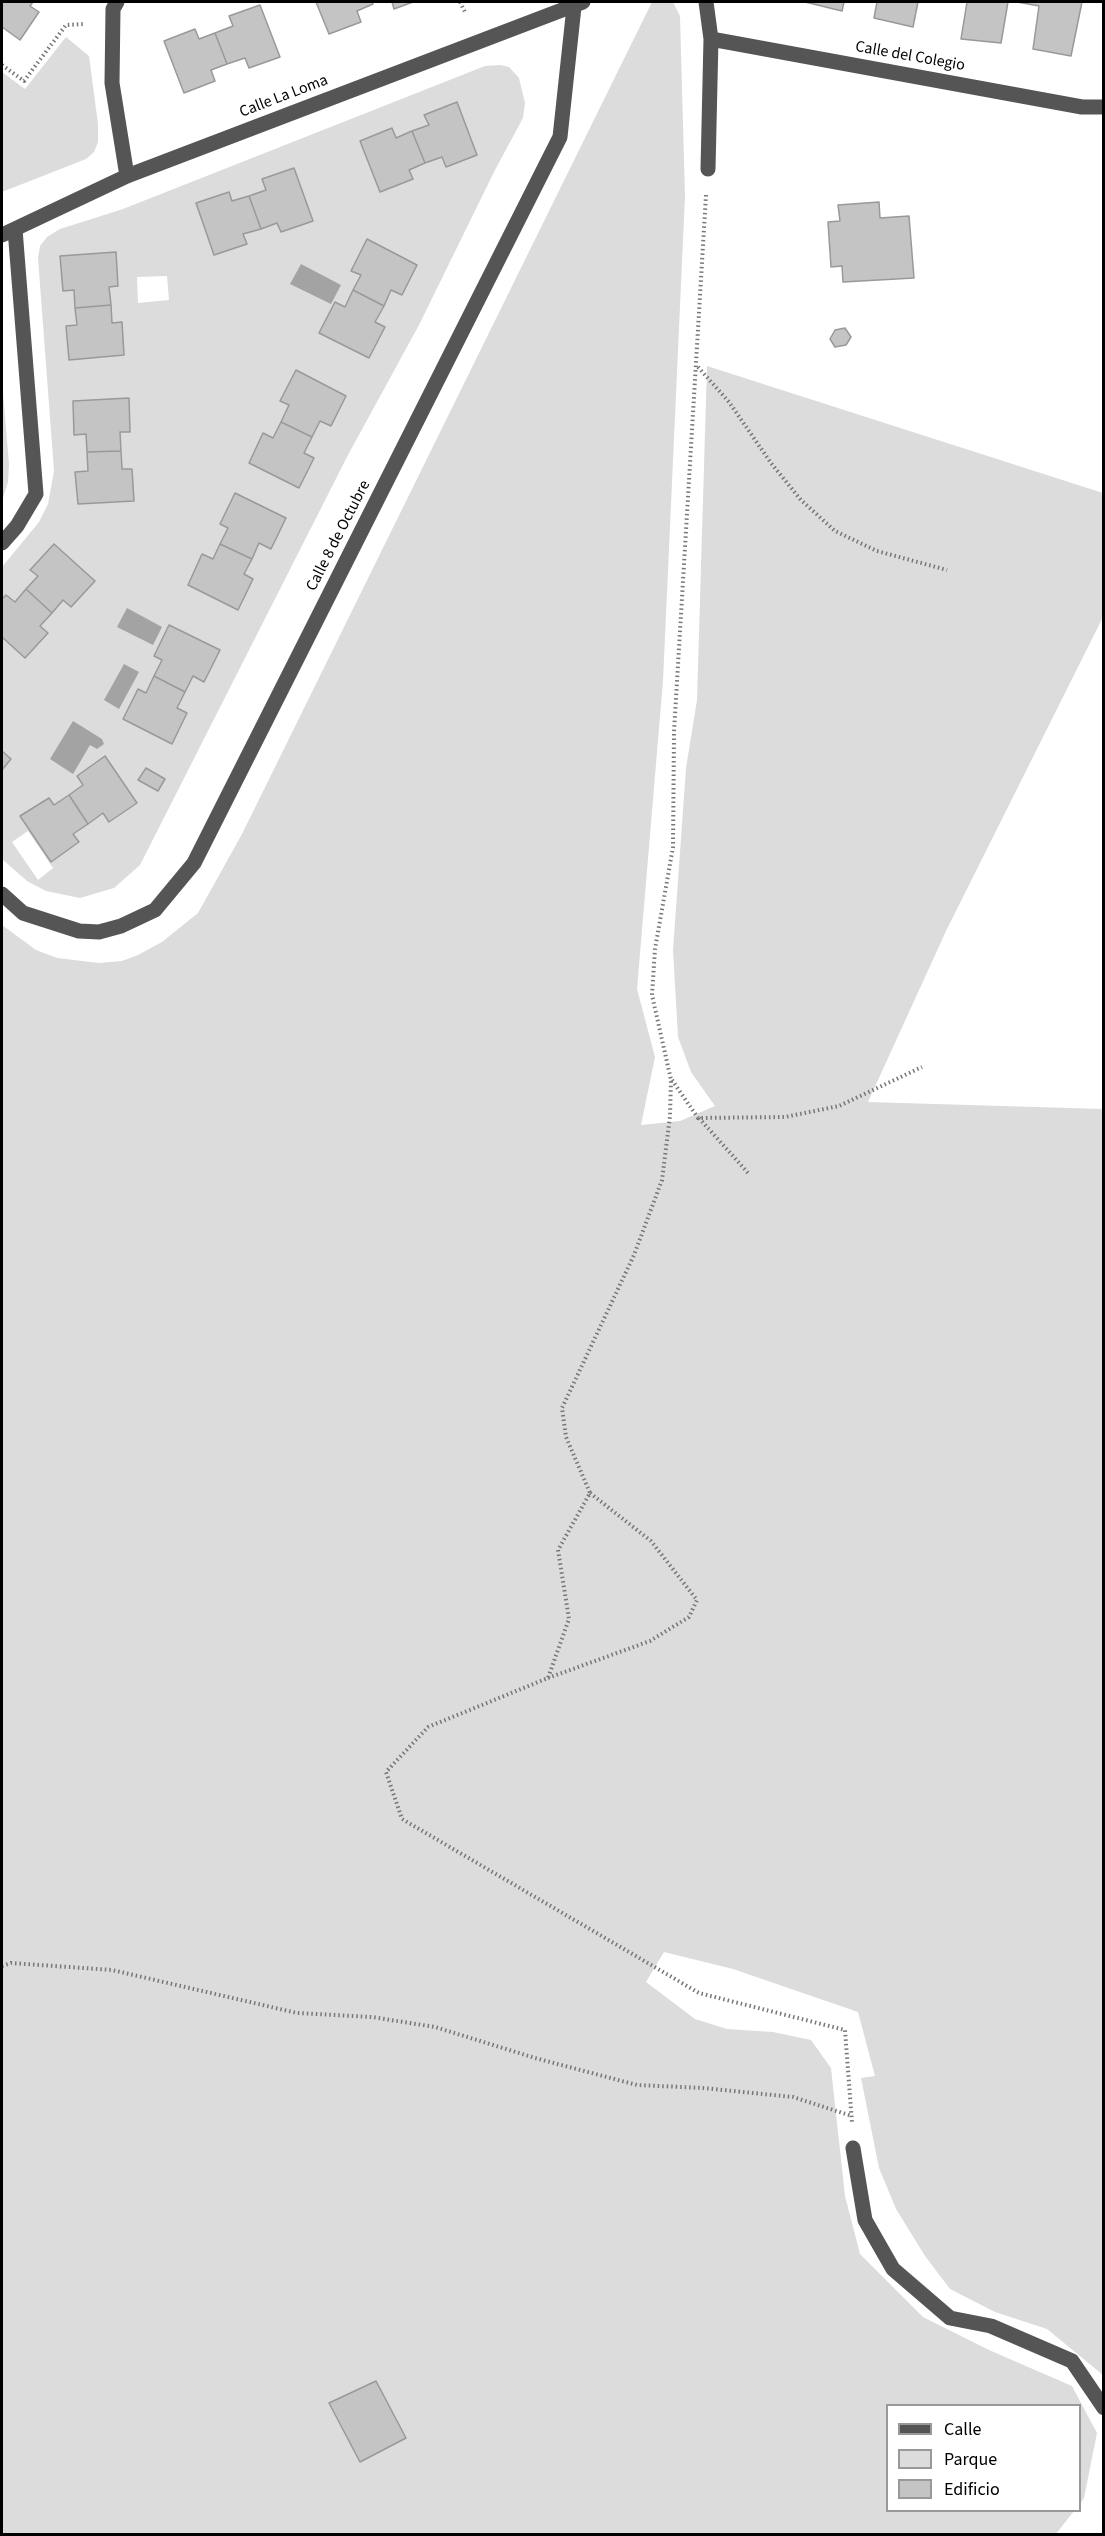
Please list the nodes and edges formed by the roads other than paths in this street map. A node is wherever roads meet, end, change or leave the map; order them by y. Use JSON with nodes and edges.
{"nodes":[{"id":1,"x":117,"y":2,"type":"edge"},
{"id":2,"x":706,"y":2,"type":"edge"},
{"id":3,"x":578,"y":4,"type":"edge"},
{"id":4,"x":711,"y":39,"type":"junction"},
{"id":5,"x":1104,"y":107,"type":"edge"},
{"id":6,"x":708,"y":169,"type":"road end"},
{"id":7,"x":127,"y":176,"type":"junction"},
{"id":8,"x":8,"y":232,"type":"edge"},
{"id":9,"x":2,"y":543,"type":"edge"},
{"id":10,"x":2,"y":894,"type":"edge"},
{"id":11,"x":853,"y":2148,"type":"road end"},
{"id":12,"x":1104,"y":2408,"type":"edge"}],
"edges":[{"from":1,"to":7,"type":"street"},
{"from":2,"to":4,"type":"street"},
{"from":3,"to":7,"type":"street","name":"Calle La Loma"},
{"from":3,"to":10,"type":"street","name":"Calle 8 de Octubre"},
{"from":4,"to":5,"type":"street","name":"Calle del Colegio"},
{"from":4,"to":6,"type":"street"},
{"from":7,"to":8,"type":"street","name":"Calle La Loma"},
{"from":8,"to":9,"type":"street"},
{"from":11,"to":12,"type":"street"}]}
